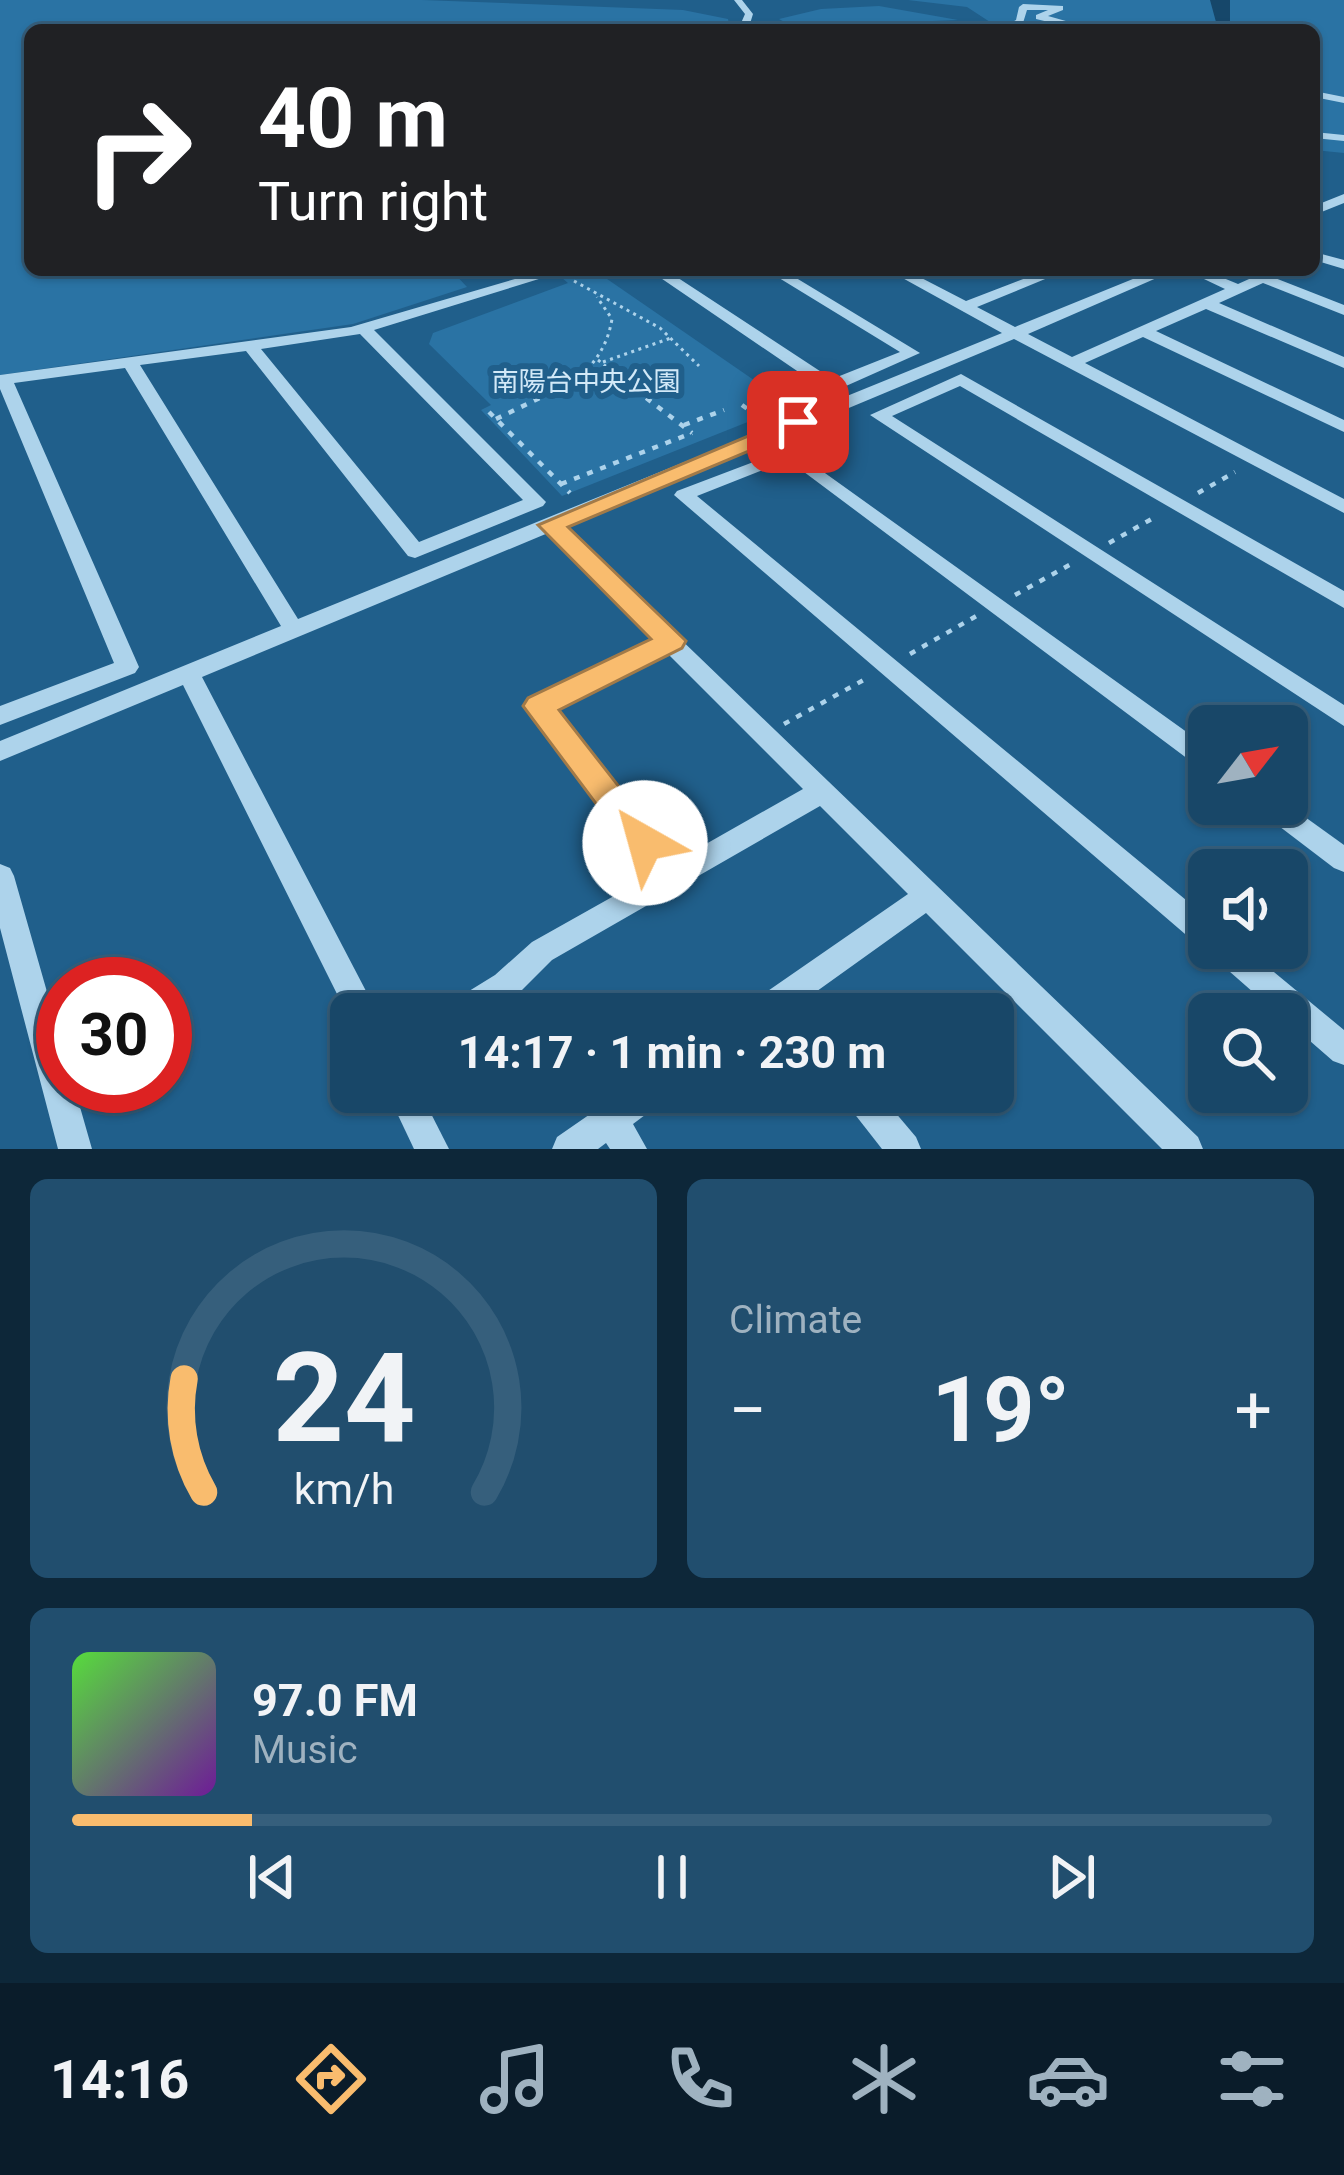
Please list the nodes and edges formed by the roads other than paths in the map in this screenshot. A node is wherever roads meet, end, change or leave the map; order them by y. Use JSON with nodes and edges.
{"nodes":[{"id":1,"x":1014,"y":24,"type":"edge"},
{"id":2,"x":1069,"y":24,"type":"edge"},
{"id":3,"x":541,"y":276,"type":"edge"},
{"id":4,"x":665,"y":276,"type":"edge"},
{"id":5,"x":783,"y":276,"type":"edge"},
{"id":6,"x":906,"y":276,"type":"edge"},
{"id":7,"x":1020,"y":276,"type":"edge"},
{"id":8,"x":1044,"y":276,"type":"edge"},
{"id":9,"x":1153,"y":276,"type":"edge"},
{"id":10,"x":1206,"y":276,"type":"edge"},
{"id":11,"x":1268,"y":276,"type":"edge"},
{"id":12,"x":1263,"y":278,"type":"junction"},
{"id":13,"x":1031,"y":281,"type":"junction"},
{"id":14,"x":1237,"y":289,"type":"junction"},
{"id":15,"x":1206,"y":303,"type":"junction"},
{"id":16,"x":965,"y":307,"type":"junction"},
{"id":17,"x":1344,"y":310,"type":"edge"},
{"id":18,"x":363,"y":328,"type":"junction"},
{"id":19,"x":1143,"y":331,"type":"junction"},
{"id":20,"x":1012,"y":333,"type":"junction"},
{"id":21,"x":250,"y":345,"type":"junction"},
{"id":22,"x":130,"y":362,"type":"junction"},
{"id":23,"x":1072,"y":363,"type":"junction"},
{"id":24,"x":1344,"y":363,"type":"edge"},
{"id":25,"x":2,"y":380,"type":"edge"},
{"id":26,"x":1344,"y":428,"type":"edge"},
{"id":27,"x":1344,"y":507,"type":"edge"},
{"id":28,"x":551,"y":525,"type":"junction"},
{"id":29,"x":1344,"y":601,"type":"edge"},
{"id":30,"x":294,"y":630,"type":"junction"},
{"id":31,"x":671,"y":641,"type":"junction"},
{"id":32,"x":189,"y":674,"type":"junction"},
{"id":33,"x":0,"y":716,"type":"edge"},
{"id":34,"x":1344,"y":718,"type":"edge"},
{"id":35,"x":1188,"y":746,"type":"edge"},
{"id":36,"x":0,"y":751,"type":"edge"},
{"id":37,"x":824,"y":790,"type":"junction"},
{"id":38,"x":1296,"y":825,"type":"edge"},
{"id":39,"x":1344,"y":860,"type":"edge"},
{"id":40,"x":0,"y":876,"type":"edge"},
{"id":41,"x":672,"y":877,"type":"junction"},
{"id":42,"x":929,"y":895,"type":"junction"},
{"id":43,"x":1188,"y":919,"type":"edge"},
{"id":44,"x":1247,"y":969,"type":"edge"},
{"id":45,"x":352,"y":993,"type":"edge"},
{"id":46,"x":493,"y":993,"type":"edge"},
{"id":47,"x":800,"y":993,"type":"edge"},
{"id":48,"x":1344,"y":1050,"type":"edge"},
{"id":49,"x":414,"y":1113,"type":"edge"},
{"id":50,"x":621,"y":1113,"type":"edge"},
{"id":51,"x":874,"y":1113,"type":"edge"},
{"id":52,"x":611,"y":1120,"type":"junction"},
{"id":53,"x":75,"y":1149,"type":"edge"},
{"id":54,"x":432,"y":1149,"type":"edge"},
{"id":55,"x":569,"y":1149,"type":"edge"},
{"id":56,"x":630,"y":1149,"type":"edge"},
{"id":57,"x":904,"y":1149,"type":"edge"},
{"id":58,"x":1186,"y":1149,"type":"edge"}],
"edges":[{"from":1,"to":2,"type":"street"},
{"from":3,"to":18,"type":"street"},
{"from":4,"to":5,"type":"street"},
{"from":6,"to":16,"type":"street"},
{"from":7,"to":13,"type":"street"},
{"from":8,"to":13,"type":"street"},
{"from":9,"to":20,"type":"street"},
{"from":10,"to":14,"type":"street"},
{"from":11,"to":12,"type":"street"},
{"from":12,"to":14,"type":"street"},
{"from":12,"to":17,"type":"street"},
{"from":13,"to":16,"type":"street"},
{"from":14,"to":15,"type":"street"},
{"from":15,"to":19,"type":"street"},
{"from":15,"to":24,"type":"street"},
{"from":16,"to":20,"type":"street"},
{"from":18,"to":21,"type":"street"},
{"from":18,"to":21,"type":"street"},
{"from":19,"to":23,"type":"street"},
{"from":19,"to":26,"type":"street"},
{"from":20,"to":23,"type":"street"},
{"from":20,"to":28,"type":"street"},
{"from":21,"to":22,"type":"street"},
{"from":22,"to":25,"type":"street"},
{"from":22,"to":30,"type":"street"},
{"from":23,"to":27,"type":"street"},
{"from":25,"to":33,"type":"street"},
{"from":28,"to":30,"type":"street"},
{"from":28,"to":31,"type":"street"},
{"from":29,"to":34,"type":"street"},
{"from":30,"to":32,"type":"street"},
{"from":31,"to":37,"type":"street"},
{"from":31,"to":41,"type":"street"},
{"from":32,"to":36,"type":"street"},
{"from":32,"to":45,"type":"street"},
{"from":35,"to":43,"type":"street"},
{"from":37,"to":41,"type":"street"},
{"from":37,"to":42,"type":"street"},
{"from":38,"to":39,"type":"street"},
{"from":40,"to":53,"type":"street"},
{"from":41,"to":46,"type":"street"},
{"from":42,"to":47,"type":"street"},
{"from":42,"to":58,"type":"street"},
{"from":44,"to":48,"type":"street"},
{"from":49,"to":54,"type":"street"},
{"from":50,"to":52,"type":"street"},
{"from":51,"to":57,"type":"street"},
{"from":52,"to":55,"type":"street"},
{"from":52,"to":56,"type":"street"}]}
